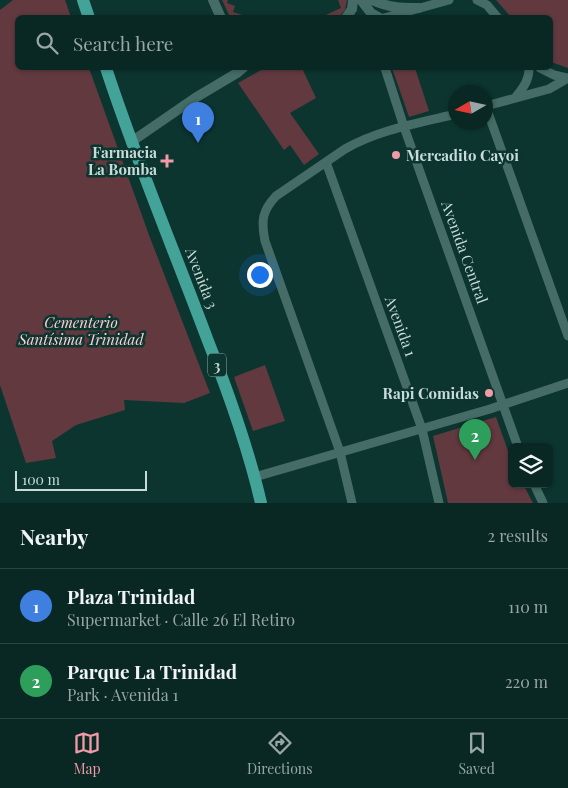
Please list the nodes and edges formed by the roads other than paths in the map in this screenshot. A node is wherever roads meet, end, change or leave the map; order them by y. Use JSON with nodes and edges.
{"nodes":[{"id":1,"x":83,"y":0,"type":"edge"},
{"id":2,"x":213,"y":0,"type":"edge"},
{"id":3,"x":355,"y":0,"type":"edge"},
{"id":4,"x":361,"y":0,"type":"edge"},
{"id":5,"x":449,"y":0,"type":"edge"},
{"id":6,"x":477,"y":0,"type":"edge"},
{"id":7,"x":419,"y":8,"type":"junction"},
{"id":8,"x":368,"y":9,"type":"edge"},
{"id":9,"x":89,"y":15,"type":"edge"},
{"id":10,"x":219,"y":15,"type":"edge"},
{"id":11,"x":348,"y":15,"type":"edge"},
{"id":12,"x":394,"y":15,"type":"edge"},
{"id":13,"x":495,"y":15,"type":"edge"},
{"id":14,"x":107,"y":70,"type":"edge"},
{"id":15,"x":241,"y":70,"type":"edge"},
{"id":16,"x":385,"y":70,"type":"edge"},
{"id":17,"x":528,"y":70,"type":"edge"},
{"id":18,"x":545,"y":70,"type":"edge"},
{"id":19,"x":568,"y":78,"type":"edge"},
{"id":20,"x":515,"y":98,"type":"junction"},
{"id":21,"x":493,"y":104,"type":"edge"},
{"id":22,"x":448,"y":116,"type":"edge"},
{"id":23,"x":493,"y":126,"type":"edge"},
{"id":24,"x":404,"y":127,"type":"junction"},
{"id":25,"x":131,"y":142,"type":"junction"},
{"id":26,"x":326,"y":162,"type":"junction"},
{"id":27,"x":568,"y":336,"type":"edge"},
{"id":28,"x":568,"y":383,"type":"edge"},
{"id":29,"x":503,"y":405,"type":"junction"},
{"id":30,"x":422,"y":429,"type":"junction"},
{"id":31,"x":517,"y":443,"type":"edge"},
{"id":32,"x":340,"y":452,"type":"junction"},
{"id":33,"x":255,"y":478,"type":"junction"},
{"id":34,"x":536,"y":488,"type":"edge"},
{"id":35,"x":261,"y":503,"type":"edge"},
{"id":36,"x":352,"y":503,"type":"edge"},
{"id":37,"x":439,"y":503,"type":"edge"},
{"id":38,"x":543,"y":503,"type":"edge"}],
"edges":[{"from":1,"to":9,"type":"main road"},
{"from":2,"to":10,"type":"street"},
{"from":3,"to":8,"type":"street"},
{"from":3,"to":11,"type":"street"},
{"from":4,"to":8,"type":"street"},
{"from":5,"to":7,"type":"street"},
{"from":6,"to":13,"type":"street"},
{"from":7,"to":8,"type":"street"},
{"from":7,"to":12,"type":"street"},
{"from":14,"to":25,"type":"main road","name":"Avenida 3","number":"3"},
{"from":15,"to":25,"type":"street"},
{"from":16,"to":24,"type":"street","name":"Avenida Central"},
{"from":17,"to":20,"type":"street"},
{"from":18,"to":19,"type":"street"},
{"from":19,"to":20,"type":"street"},
{"from":20,"to":21,"type":"street"},
{"from":22,"to":24,"type":"street"},
{"from":23,"to":27,"type":"street"},
{"from":24,"to":26,"type":"street"},
{"from":24,"to":29,"type":"street","name":"Avenida Central"},
{"from":25,"to":33,"type":"main road","name":"Avenida 3","number":"3"},
{"from":26,"to":30,"type":"street","name":"Avenida 1"},
{"from":26,"to":32,"type":"street"},
{"from":28,"to":29,"type":"street"},
{"from":29,"to":30,"type":"street"},
{"from":29,"to":31,"type":"street","name":"Avenida Central"},
{"from":30,"to":32,"type":"street"},
{"from":30,"to":37,"type":"street","name":"Avenida 1"},
{"from":32,"to":33,"type":"street"},
{"from":32,"to":36,"type":"street"},
{"from":33,"to":35,"type":"main road","name":"Avenida 3","number":"3"},
{"from":34,"to":38,"type":"street"}]}
